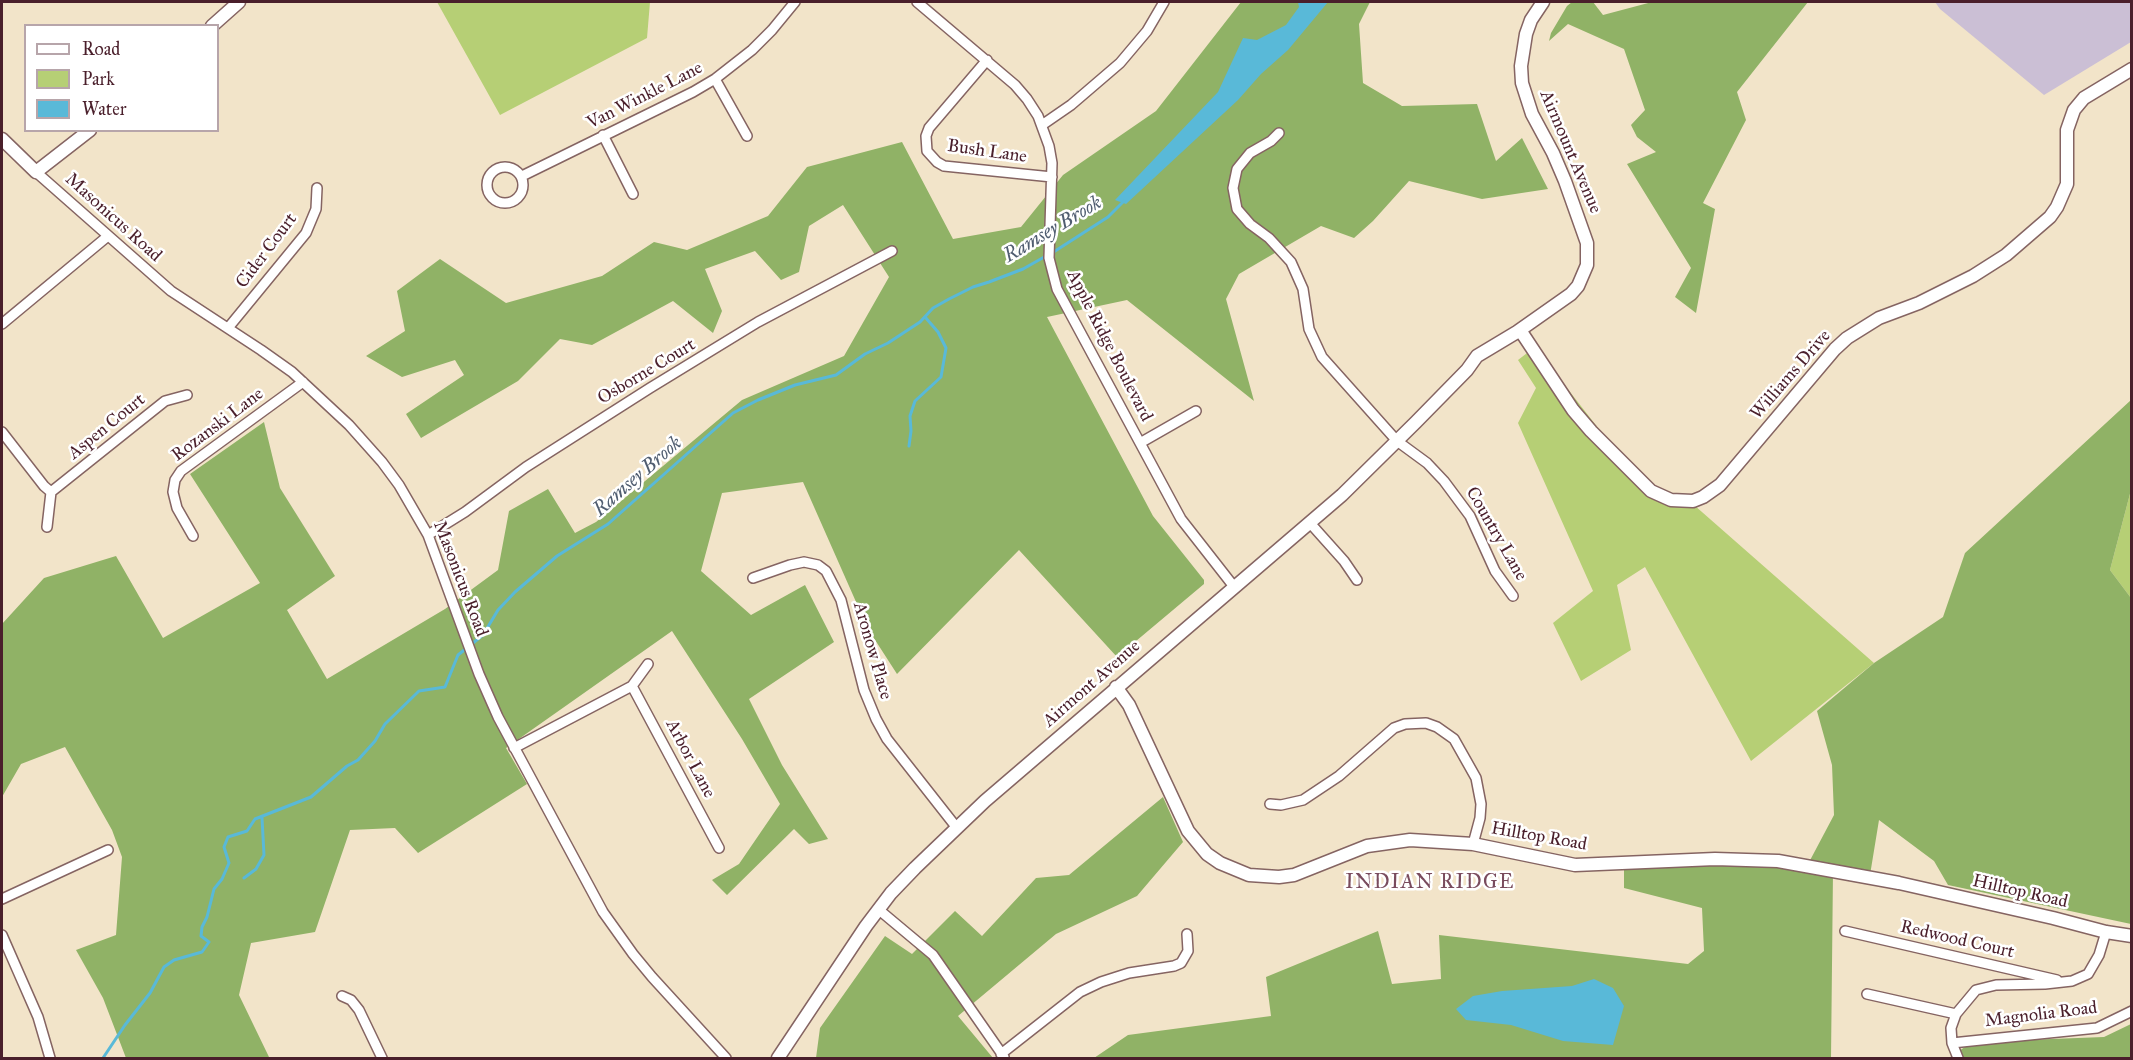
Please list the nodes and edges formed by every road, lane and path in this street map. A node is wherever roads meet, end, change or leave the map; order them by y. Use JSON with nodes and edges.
{"nodes":[{"id":1,"x":239,"y":2,"type":"edge"},
{"id":2,"x":795,"y":2,"type":"edge"},
{"id":3,"x":920,"y":2,"type":"edge"},
{"id":4,"x":1164,"y":2,"type":"edge"},
{"id":5,"x":1543,"y":2,"type":"edge"},
{"id":6,"x":214,"y":24,"type":"edge"},
{"id":7,"x":987,"y":60,"type":"junction"},
{"id":8,"x":2132,"y":69,"type":"edge"},
{"id":9,"x":715,"y":79,"type":"junction"},
{"id":10,"x":1042,"y":125,"type":"junction"},
{"id":11,"x":87,"y":132,"type":"edge"},
{"id":12,"x":1279,"y":133,"type":"dead end"},
{"id":13,"x":603,"y":135,"type":"junction"},
{"id":14,"x":747,"y":136,"type":"dead end"},
{"id":15,"x":2,"y":139,"type":"edge"},
{"id":16,"x":36,"y":172,"type":"junction"},
{"id":17,"x":522,"y":176,"type":"junction"},
{"id":18,"x":1053,"y":177,"type":"junction"},
{"id":19,"x":317,"y":188,"type":"dead end"},
{"id":20,"x":633,"y":194,"type":"dead end"},
{"id":21,"x":108,"y":236,"type":"junction"},
{"id":22,"x":892,"y":251,"type":"dead end"},
{"id":23,"x":2,"y":324,"type":"edge"},
{"id":24,"x":228,"y":328,"type":"junction"},
{"id":25,"x":1520,"y":330,"type":"junction"},
{"id":26,"x":1467,"y":370,"type":"joint"},
{"id":27,"x":303,"y":382,"type":"junction"},
{"id":28,"x":187,"y":394,"type":"dead end"},
{"id":29,"x":1196,"y":411,"type":"dead end"},
{"id":30,"x":2,"y":432,"type":"edge"},
{"id":31,"x":1397,"y":441,"type":"junction"},
{"id":32,"x":1140,"y":443,"type":"junction"},
{"id":33,"x":51,"y":492,"type":"junction"},
{"id":34,"x":1310,"y":523,"type":"junction"},
{"id":35,"x":47,"y":527,"type":"dead end"},
{"id":36,"x":428,"y":535,"type":"junction"},
{"id":37,"x":193,"y":536,"type":"dead end"},
{"id":38,"x":753,"y":578,"type":"dead end"},
{"id":39,"x":1357,"y":580,"type":"dead end"},
{"id":40,"x":1235,"y":588,"type":"junction"},
{"id":41,"x":1513,"y":596,"type":"dead end"},
{"id":42,"x":648,"y":664,"type":"dead end"},
{"id":43,"x":632,"y":686,"type":"junction"},
{"id":44,"x":1116,"y":687,"type":"junction"},
{"id":45,"x":514,"y":748,"type":"junction"},
{"id":46,"x":1270,"y":804,"type":"dead end"},
{"id":47,"x":957,"y":828,"type":"junction"},
{"id":48,"x":1473,"y":844,"type":"junction"},
{"id":49,"x":719,"y":848,"type":"dead end"},
{"id":50,"x":108,"y":850,"type":"dead end"},
{"id":51,"x":2,"y":899,"type":"edge"},
{"id":52,"x":878,"y":909,"type":"junction"},
{"id":53,"x":1845,"y":931,"type":"dead end"},
{"id":54,"x":2106,"y":932,"type":"junction"},
{"id":55,"x":1187,"y":934,"type":"dead end"},
{"id":56,"x":2,"y":935,"type":"edge"},
{"id":57,"x":2132,"y":936,"type":"edge"},
{"id":58,"x":1990,"y":965,"type":"junction"},
{"id":59,"x":2062,"y":981,"type":"junction"},
{"id":60,"x":1989,"y":986,"type":"junction"},
{"id":61,"x":1867,"y":994,"type":"dead end"},
{"id":62,"x":342,"y":996,"type":"dead end"},
{"id":63,"x":2132,"y":1011,"type":"edge"},
{"id":64,"x":1956,"y":1014,"type":"junction"},
{"id":65,"x":1952,"y":1043,"type":"junction"},
{"id":66,"x":1003,"y":1056,"type":"edge"},
{"id":67,"x":50,"y":1059,"type":"edge"},
{"id":68,"x":382,"y":1059,"type":"edge"},
{"id":69,"x":726,"y":1059,"type":"edge"},
{"id":70,"x":778,"y":1059,"type":"edge"},
{"id":71,"x":1958,"y":1059,"type":"edge"}],
"edges":[{"from":1,"to":6,"type":"street"},
{"from":2,"to":9,"type":"street","name":"Van Winkle Lane"},
{"from":3,"to":7,"type":"street","name":"Apple Ridge Boulevard"},
{"from":4,"to":10,"type":"street"},
{"from":5,"to":25,"type":"street","name":"Airmount Avenue"},
{"from":7,"to":10,"type":"street","name":"Apple Ridge Boulevard"},
{"from":7,"to":18,"type":"street","name":"Bush Lane"},
{"from":8,"to":25,"type":"street","name":"Williams Drive"},
{"from":9,"to":13,"type":"street","name":"Van Winkle Lane"},
{"from":9,"to":14,"type":"street"},
{"from":10,"to":18,"type":"street","name":"Apple Ridge Boulevard"},
{"from":11,"to":16,"type":"street"},
{"from":12,"to":31,"type":"street","name":"Country Lane"},
{"from":13,"to":17,"type":"street","name":"Van Winkle Lane"},
{"from":13,"to":20,"type":"street"},
{"from":15,"to":16,"type":"street"},
{"from":16,"to":21,"type":"street","name":"Masonicus Road"},
{"from":17,"to":17,"type":"street"},
{"from":18,"to":32,"type":"street","name":"Apple Ridge Boulevard"},
{"from":19,"to":24,"type":"street","name":"Cider Court"},
{"from":21,"to":23,"type":"street"},
{"from":21,"to":24,"type":"street","name":"Masonicus Road"},
{"from":22,"to":36,"type":"street","name":"Osborne Court"},
{"from":24,"to":27,"type":"street","name":"Masonicus Road"},
{"from":25,"to":26,"type":"street","name":"Airmount Avenue"},
{"from":26,"to":31,"type":"street","name":"Airmont Avenue"},
{"from":27,"to":36,"type":"street","name":"Masonicus Road"},
{"from":27,"to":37,"type":"street","name":"Rozanski Lane"},
{"from":28,"to":33,"type":"street","name":"Aspen Court"},
{"from":29,"to":32,"type":"street"},
{"from":30,"to":33,"type":"street"},
{"from":31,"to":34,"type":"street","name":"Airmont Avenue"},
{"from":31,"to":41,"type":"street","name":"Country Lane"},
{"from":32,"to":40,"type":"street","name":"Apple Ridge Boulevard"},
{"from":33,"to":35,"type":"street"},
{"from":34,"to":39,"type":"street"},
{"from":34,"to":40,"type":"street","name":"Airmont Avenue"},
{"from":36,"to":45,"type":"street","name":"Masonicus Road"},
{"from":38,"to":47,"type":"street","name":"Aronow Place"},
{"from":40,"to":44,"type":"street","name":"Airmont Avenue"},
{"from":42,"to":43,"type":"street"},
{"from":43,"to":45,"type":"street"},
{"from":43,"to":49,"type":"street","name":"Arbor Lane"},
{"from":44,"to":47,"type":"street","name":"Airmont Avenue"},
{"from":44,"to":48,"type":"street","name":"Hilltop Road"},
{"from":45,"to":69,"type":"street","name":"Masonicus Road"},
{"from":46,"to":48,"type":"street"},
{"from":47,"to":52,"type":"street","name":"Airmont Avenue"},
{"from":48,"to":54,"type":"street","name":"Hilltop Road"},
{"from":50,"to":51,"type":"street"},
{"from":52,"to":66,"type":"street"},
{"from":52,"to":70,"type":"street","name":"Airmont Avenue"},
{"from":53,"to":58,"type":"street","name":"Redwood Court"},
{"from":54,"to":57,"type":"street","name":"Hilltop Road"},
{"from":54,"to":59,"type":"street"},
{"from":55,"to":66,"type":"street"},
{"from":56,"to":67,"type":"street"},
{"from":58,"to":59,"type":"street","name":"Redwood Court"},
{"from":58,"to":60,"type":"street"},
{"from":59,"to":60,"type":"street"},
{"from":60,"to":64,"type":"street"},
{"from":61,"to":64,"type":"street"},
{"from":62,"to":68,"type":"street"},
{"from":63,"to":65,"type":"street","name":"Magnolia Road"},
{"from":64,"to":65,"type":"street"},
{"from":65,"to":71,"type":"street"}]}
